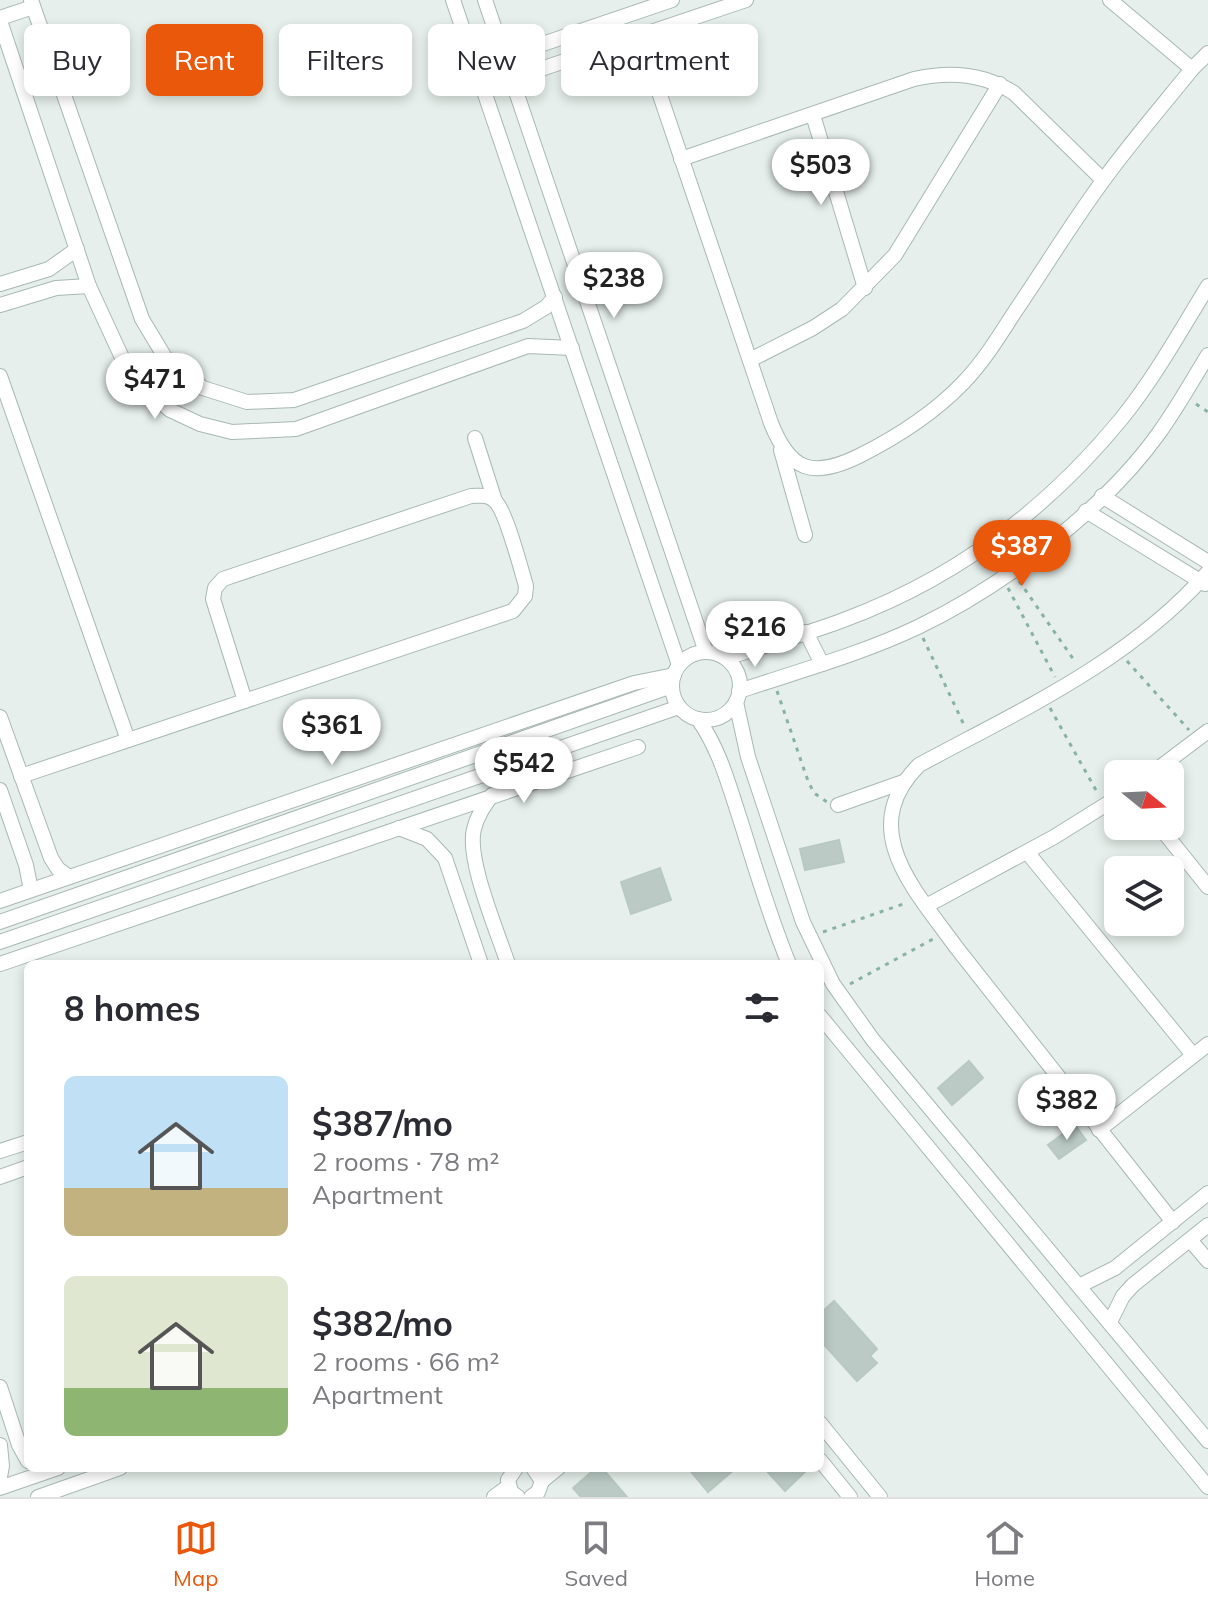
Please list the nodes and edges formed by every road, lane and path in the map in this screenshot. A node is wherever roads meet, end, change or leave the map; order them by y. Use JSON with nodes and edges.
{"nodes":[{"id":1,"x":453,"y":0,"type":"edge"},
{"id":2,"x":485,"y":0,"type":"edge"},
{"id":3,"x":623,"y":0,"type":"edge"},
{"id":4,"x":672,"y":0,"type":"edge"},
{"id":5,"x":746,"y":0,"type":"edge"},
{"id":6,"x":1110,"y":0,"type":"edge"},
{"id":7,"x":32,"y":4,"type":"edge"},
{"id":8,"x":628,"y":15,"type":"junction"},
{"id":9,"x":0,"y":20,"type":"edge"},
{"id":10,"x":493,"y":24,"type":"edge"},
{"id":11,"x":675,"y":24,"type":"edge"},
{"id":12,"x":545,"y":43,"type":"edge"},
{"id":13,"x":1208,"y":53,"type":"edge"},
{"id":14,"x":1192,"y":69,"type":"junction"},
{"id":15,"x":1000,"y":84,"type":"junction"},
{"id":16,"x":518,"y":96,"type":"edge"},
{"id":17,"x":660,"y":96,"type":"edge"},
{"id":18,"x":813,"y":115,"type":"junction"},
{"id":19,"x":681,"y":159,"type":"junction"},
{"id":20,"x":1103,"y":180,"type":"junction"},
{"id":21,"x":77,"y":249,"type":"junction"},
{"id":22,"x":0,"y":284,"type":"edge"},
{"id":23,"x":89,"y":286,"type":"junction"},
{"id":24,"x":1208,"y":286,"type":"edge"},
{"id":25,"x":865,"y":288,"type":"junction"},
{"id":26,"x":555,"y":297,"type":"junction"},
{"id":27,"x":0,"y":305,"type":"edge"},
{"id":28,"x":498,"y":328,"type":"junction"},
{"id":29,"x":572,"y":348,"type":"junction"},
{"id":30,"x":506,"y":352,"type":"junction"},
{"id":31,"x":1208,"y":355,"type":"edge"},
{"id":32,"x":750,"y":360,"type":"junction"},
{"id":33,"x":0,"y":376,"type":"edge"},
{"id":34,"x":620,"y":397,"type":"junction"},
{"id":35,"x":593,"y":407,"type":"junction"},
{"id":36,"x":475,"y":438,"type":"dead end"},
{"id":37,"x":780,"y":446,"type":"junction"},
{"id":38,"x":1102,"y":496,"type":"junction"},
{"id":39,"x":495,"y":501,"type":"junction"},
{"id":40,"x":1086,"y":511,"type":"junction"},
{"id":41,"x":805,"y":535,"type":"dead end"},
{"id":42,"x":1208,"y":562,"type":"edge"},
{"id":43,"x":1008,"y":574,"type":"junction"},
{"id":44,"x":1205,"y":580,"type":"edge"},
{"id":45,"x":917,"y":627,"type":"junction"},
{"id":46,"x":806,"y":632,"type":"junction"},
{"id":47,"x":706,"y":652,"type":"junction"},
{"id":48,"x":1120,"y":652,"type":"junction"},
{"id":49,"x":726,"y":658,"type":"junction"},
{"id":50,"x":822,"y":664,"type":"junction"},
{"id":51,"x":1084,"y":675,"type":"junction"},
{"id":52,"x":675,"y":676,"type":"junction"},
{"id":53,"x":773,"y":680,"type":"junction"},
{"id":54,"x":1061,"y":688,"type":"junction"},
{"id":55,"x":738,"y":696,"type":"junction"},
{"id":56,"x":1044,"y":698,"type":"junction"},
{"id":57,"x":245,"y":701,"type":"junction"},
{"id":58,"x":679,"y":707,"type":"junction"},
{"id":59,"x":0,"y":717,"type":"edge"},
{"id":60,"x":698,"y":719,"type":"junction"},
{"id":61,"x":1203,"y":735,"type":"edge"},
{"id":62,"x":970,"y":737,"type":"junction"},
{"id":63,"x":128,"y":740,"type":"junction"},
{"id":64,"x":638,"y":747,"type":"dead end"},
{"id":65,"x":1170,"y":760,"type":"edge"},
{"id":66,"x":21,"y":776,"type":"junction"},
{"id":67,"x":903,"y":782,"type":"junction"},
{"id":68,"x":0,"y":790,"type":"edge"},
{"id":69,"x":1104,"y":790,"type":"edge"},
{"id":70,"x":492,"y":795,"type":"junction"},
{"id":71,"x":838,"y":805,"type":"joint"},
{"id":72,"x":1104,"y":807,"type":"edge"},
{"id":73,"x":399,"y":828,"type":"junction"},
{"id":74,"x":1170,"y":840,"type":"edge"},
{"id":75,"x":1027,"y":852,"type":"junction"},
{"id":76,"x":95,"y":868,"type":"junction"},
{"id":77,"x":69,"y":877,"type":"junction"},
{"id":78,"x":481,"y":883,"type":"junction"},
{"id":79,"x":103,"y":886,"type":"junction"},
{"id":80,"x":1208,"y":887,"type":"edge"},
{"id":81,"x":457,"y":889,"type":"junction"},
{"id":82,"x":31,"y":890,"type":"junction"},
{"id":83,"x":0,"y":901,"type":"edge"},
{"id":84,"x":923,"y":902,"type":"junction"},
{"id":85,"x":0,"y":922,"type":"edge"},
{"id":86,"x":945,"y":933,"type":"junction"},
{"id":87,"x":809,"y":936,"type":"junction"},
{"id":88,"x":0,"y":942,"type":"edge"},
{"id":89,"x":480,"y":960,"type":"edge"},
{"id":90,"x":507,"y":960,"type":"edge"},
{"id":91,"x":787,"y":960,"type":"edge"},
{"id":92,"x":821,"y":960,"type":"edge"},
{"id":93,"x":0,"y":964,"type":"edge"},
{"id":94,"x":824,"y":965,"type":"edge"},
{"id":95,"x":837,"y":991,"type":"junction"},
{"id":96,"x":824,"y":1021,"type":"edge"},
{"id":97,"x":1208,"y":1044,"type":"edge"},
{"id":98,"x":1193,"y":1055,"type":"junction"},
{"id":99,"x":1099,"y":1130,"type":"junction"},
{"id":100,"x":24,"y":1143,"type":"edge"},
{"id":101,"x":0,"y":1151,"type":"edge"},
{"id":102,"x":24,"y":1168,"type":"edge"},
{"id":103,"x":0,"y":1177,"type":"edge"},
{"id":104,"x":1208,"y":1193,"type":"edge"},
{"id":105,"x":1173,"y":1222,"type":"junction"},
{"id":106,"x":1208,"y":1225,"type":"edge"},
{"id":107,"x":1190,"y":1240,"type":"junction"},
{"id":108,"x":1208,"y":1261,"type":"edge"},
{"id":109,"x":1079,"y":1286,"type":"junction"},
{"id":110,"x":1110,"y":1322,"type":"junction"},
{"id":111,"x":0,"y":1387,"type":"edge"},
{"id":112,"x":824,"y":1428,"type":"edge"},
{"id":113,"x":1208,"y":1441,"type":"edge"},
{"id":114,"x":19,"y":1445,"type":"junction"},
{"id":115,"x":1,"y":1448,"type":"edge"},
{"id":116,"x":24,"y":1454,"type":"edge"},
{"id":117,"x":824,"y":1465,"type":"edge"},
{"id":118,"x":40,"y":1472,"type":"edge"},
{"id":119,"x":109,"y":1472,"type":"edge"},
{"id":120,"x":554,"y":1472,"type":"edge"},
{"id":121,"x":0,"y":1477,"type":"edge"},
{"id":122,"x":510,"y":1480,"type":"edge"},
{"id":123,"x":539,"y":1486,"type":"edge"},
{"id":124,"x":1208,"y":1487,"type":"edge"},
{"id":125,"x":0,"y":1488,"type":"edge"},
{"id":126,"x":38,"y":1497,"type":"edge"},
{"id":127,"x":494,"y":1497,"type":"edge"},
{"id":128,"x":850,"y":1497,"type":"edge"},
{"id":129,"x":880,"y":1497,"type":"edge"}],
"edges":[{"from":1,"to":26,"type":"street"},
{"from":2,"to":10,"type":"street"},
{"from":3,"to":8,"type":"street"},
{"from":4,"to":8,"type":"street"},
{"from":5,"to":11,"type":"street"},
{"from":6,"to":14,"type":"street"},
{"from":7,"to":9,"type":"street"},
{"from":7,"to":28,"type":"street"},
{"from":8,"to":12,"type":"street"},
{"from":9,"to":21,"type":"street"},
{"from":13,"to":14,"type":"street"},
{"from":14,"to":20,"type":"street"},
{"from":15,"to":18,"type":"street"},
{"from":15,"to":20,"type":"street"},
{"from":15,"to":25,"type":"street"},
{"from":16,"to":34,"type":"street"},
{"from":17,"to":19,"type":"street"},
{"from":18,"to":19,"type":"street"},
{"from":18,"to":25,"type":"street"},
{"from":19,"to":32,"type":"street"},
{"from":20,"to":37,"type":"street"},
{"from":21,"to":22,"type":"street"},
{"from":21,"to":23,"type":"street"},
{"from":23,"to":27,"type":"street"},
{"from":23,"to":30,"type":"street"},
{"from":24,"to":46,"type":"street"},
{"from":25,"to":32,"type":"street"},
{"from":26,"to":28,"type":"street"},
{"from":26,"to":29,"type":"street"},
{"from":28,"to":30,"type":"street"},
{"from":29,"to":30,"type":"street"},
{"from":29,"to":35,"type":"street"},
{"from":31,"to":38,"type":"street"},
{"from":32,"to":37,"type":"street"},
{"from":33,"to":63,"type":"street"},
{"from":34,"to":35,"type":"street"},
{"from":34,"to":47,"type":"street"},
{"from":35,"to":52,"type":"street"},
{"from":36,"to":39,"type":"street"},
{"from":37,"to":41,"type":"street"},
{"from":38,"to":40,"type":"street"},
{"from":38,"to":42,"type":"street"},
{"from":39,"to":57,"type":"street"},
{"from":39,"to":57,"type":"street"},
{"from":40,"to":43,"type":"street"},
{"from":40,"to":44,"type":"street"},
{"from":43,"to":45,"type":"street"},
{"from":43,"to":51,"type":"path"},
{"from":43,"to":54,"type":"path"},
{"from":44,"to":48,"type":"street"},
{"from":45,"to":50,"type":"street"},
{"from":45,"to":62,"type":"path"},
{"from":46,"to":49,"type":"street"},
{"from":46,"to":50,"type":"street"},
{"from":47,"to":49,"type":"street"},
{"from":47,"to":52,"type":"street"},
{"from":48,"to":51,"type":"street"},
{"from":48,"to":61,"type":"path"},
{"from":49,"to":55,"type":"street"},
{"from":50,"to":53,"type":"street"},
{"from":51,"to":54,"type":"street"},
{"from":52,"to":58,"type":"street"},
{"from":52,"to":76,"type":"street"},
{"from":52,"to":79,"type":"street"},
{"from":53,"to":55,"type":"street"},
{"from":53,"to":71,"type":"path"},
{"from":54,"to":56,"type":"street"},
{"from":55,"to":60,"type":"street"},
{"from":55,"to":87,"type":"street"},
{"from":56,"to":62,"type":"street"},
{"from":56,"to":69,"type":"path"},
{"from":57,"to":63,"type":"street"},
{"from":58,"to":60,"type":"street"},
{"from":58,"to":88,"type":"street"},
{"from":59,"to":66,"type":"street"},
{"from":60,"to":91,"type":"street"},
{"from":61,"to":65,"type":"street"},
{"from":62,"to":67,"type":"street"},
{"from":63,"to":66,"type":"street"},
{"from":64,"to":70,"type":"street"},
{"from":66,"to":77,"type":"street"},
{"from":67,"to":71,"type":"street"},
{"from":67,"to":84,"type":"street"},
{"from":68,"to":82,"type":"street"},
{"from":70,"to":73,"type":"street"},
{"from":70,"to":78,"type":"street"},
{"from":72,"to":75,"type":"street"},
{"from":73,"to":81,"type":"street"},
{"from":73,"to":93,"type":"street"},
{"from":74,"to":80,"type":"street"},
{"from":75,"to":84,"type":"street"},
{"from":75,"to":98,"type":"street"},
{"from":76,"to":77,"type":"street"},
{"from":76,"to":79,"type":"street"},
{"from":77,"to":82,"type":"street"},
{"from":78,"to":81,"type":"street"},
{"from":78,"to":90,"type":"street"},
{"from":79,"to":85,"type":"street"},
{"from":81,"to":89,"type":"street"},
{"from":82,"to":83,"type":"street"},
{"from":84,"to":86,"type":"street"},
{"from":84,"to":87,"type":"path"},
{"from":86,"to":95,"type":"path"},
{"from":86,"to":99,"type":"street"},
{"from":87,"to":92,"type":"street"},
{"from":94,"to":95,"type":"street"},
{"from":95,"to":109,"type":"street"},
{"from":96,"to":124,"type":"street"},
{"from":97,"to":98,"type":"street"},
{"from":98,"to":99,"type":"street"},
{"from":99,"to":105,"type":"street"},
{"from":100,"to":101,"type":"street"},
{"from":102,"to":103,"type":"street"},
{"from":104,"to":105,"type":"street"},
{"from":105,"to":109,"type":"street"},
{"from":106,"to":107,"type":"street"},
{"from":107,"to":108,"type":"street"},
{"from":107,"to":110,"type":"street"},
{"from":109,"to":110,"type":"street"},
{"from":110,"to":113,"type":"street"},
{"from":111,"to":114,"type":"street"},
{"from":112,"to":129,"type":"street"},
{"from":114,"to":115,"type":"street"},
{"from":114,"to":116,"type":"street"},
{"from":115,"to":121,"type":"street"},
{"from":117,"to":128,"type":"street"},
{"from":118,"to":125,"type":"street"},
{"from":119,"to":126,"type":"street"},
{"from":120,"to":123,"type":"street"},
{"from":122,"to":127,"type":"street"}]}
